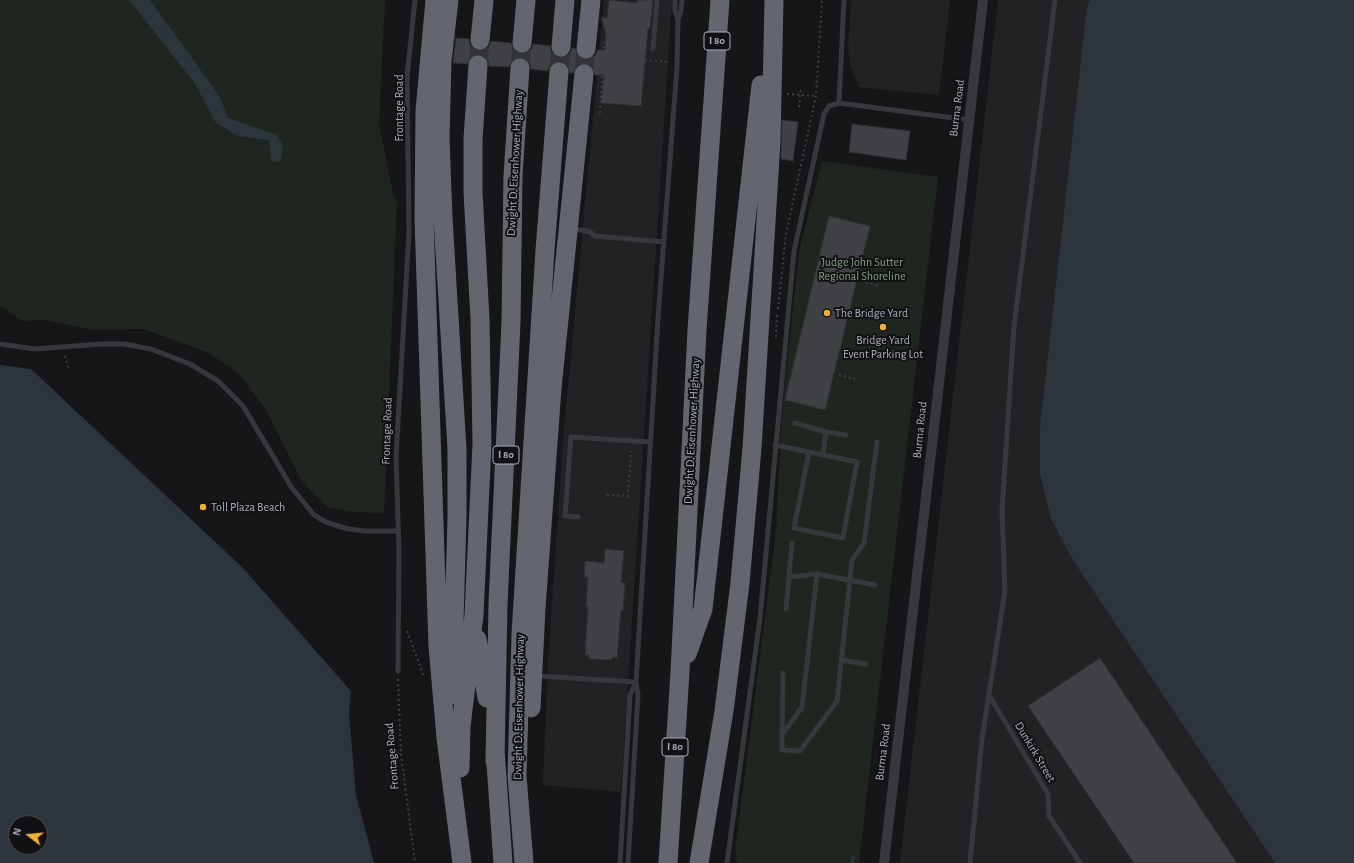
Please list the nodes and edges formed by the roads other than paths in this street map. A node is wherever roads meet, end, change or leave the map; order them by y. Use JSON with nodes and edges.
{"nodes":[{"id":1,"x":415,"y":0,"type":"edge"},
{"id":2,"x":435,"y":0,"type":"edge"},
{"id":3,"x":449,"y":0,"type":"edge"},
{"id":4,"x":484,"y":0,"type":"edge"},
{"id":5,"x":526,"y":0,"type":"edge"},
{"id":6,"x":565,"y":0,"type":"edge"},
{"id":7,"x":591,"y":0,"type":"edge"},
{"id":8,"x":657,"y":0,"type":"edge"},
{"id":9,"x":675,"y":0,"type":"edge"},
{"id":10,"x":682,"y":0,"type":"edge"},
{"id":11,"x":720,"y":0,"type":"edge"},
{"id":12,"x":770,"y":0,"type":"edge"},
{"id":13,"x":774,"y":0,"type":"edge"},
{"id":14,"x":844,"y":0,"type":"edge"},
{"id":15,"x":983,"y":0,"type":"edge"},
{"id":16,"x":1055,"y":0,"type":"edge"},
{"id":17,"x":678,"y":19,"type":"junction"},
{"id":18,"x":480,"y":40,"type":"tunnel mouth"},
{"id":19,"x":522,"y":44,"type":"tunnel mouth"},
{"id":20,"x":561,"y":47,"type":"tunnel mouth"},
{"id":21,"x":586,"y":49,"type":"tunnel mouth"},
{"id":22,"x":653,"y":49,"type":"dead end"},
{"id":23,"x":478,"y":65,"type":"tunnel mouth"},
{"id":24,"x":520,"y":68,"type":"tunnel mouth"},
{"id":25,"x":559,"y":72,"type":"tunnel mouth"},
{"id":26,"x":584,"y":74,"type":"tunnel mouth"},
{"id":27,"x":839,"y":103,"type":"junction"},
{"id":28,"x":969,"y":120,"type":"junction"},
{"id":29,"x":569,"y":229,"type":"junction"},
{"id":30,"x":664,"y":242,"type":"junction"},
{"id":31,"x":0,"y":344,"type":"edge"},
{"id":32,"x":795,"y":423,"type":"dead end"},
{"id":33,"x":826,"y":432,"type":"junction"},
{"id":34,"x":846,"y":435,"type":"dead end"},
{"id":35,"x":650,"y":442,"type":"junction"},
{"id":36,"x":877,"y":442,"type":"dead end"},
{"id":37,"x":775,"y":445,"type":"junction"},
{"id":38,"x":809,"y":452,"type":"junction"},
{"id":39,"x":823,"y":455,"type":"junction"},
{"id":40,"x":578,"y":517,"type":"dead end"},
{"id":41,"x":398,"y":530,"type":"junction"},
{"id":42,"x":792,"y":543,"type":"dead end"},
{"id":43,"x":817,"y":574,"type":"junction"},
{"id":44,"x":789,"y":577,"type":"junction"},
{"id":45,"x":849,"y":580,"type":"junction"},
{"id":46,"x":875,"y":585,"type":"dead end"},
{"id":47,"x":475,"y":602,"type":"junction"},
{"id":48,"x":786,"y":609,"type":"dead end"},
{"id":49,"x":841,"y":660,"type":"junction"},
{"id":50,"x":866,"y":664,"type":"dead end"},
{"id":51,"x":398,"y":671,"type":"road end"},
{"id":52,"x":680,"y":672,"type":"junction"},
{"id":53,"x":783,"y":673,"type":"dead end"},
{"id":54,"x":532,"y":675,"type":"junction"},
{"id":55,"x":636,"y":682,"type":"junction"},
{"id":56,"x":989,"y":695,"type":"junction"},
{"id":57,"x":782,"y":736,"type":"junction"},
{"id":58,"x":495,"y":761,"type":"junction"},
{"id":59,"x":459,"y":762,"type":"junction"},
{"id":60,"x":462,"y":863,"type":"edge"},
{"id":61,"x":471,"y":863,"type":"edge"},
{"id":62,"x":503,"y":863,"type":"edge"},
{"id":63,"x":524,"y":863,"type":"edge"},
{"id":64,"x":532,"y":863,"type":"edge"},
{"id":65,"x":620,"y":863,"type":"edge"},
{"id":66,"x":628,"y":863,"type":"edge"},
{"id":67,"x":668,"y":863,"type":"edge"},
{"id":68,"x":699,"y":863,"type":"edge"},
{"id":69,"x":727,"y":863,"type":"edge"},
{"id":70,"x":884,"y":863,"type":"edge"},
{"id":71,"x":970,"y":863,"type":"edge"},
{"id":72,"x":1080,"y":863,"type":"edge"}],
"edges":[{"from":1,"to":41,"type":"lane","name":"Frontage Road"},
{"from":2,"to":60,"type":"highway"},
{"from":3,"to":59,"type":"highway"},
{"from":4,"to":18,"type":"highway"},
{"from":5,"to":19,"type":"highway"},
{"from":6,"to":20,"type":"highway"},
{"from":7,"to":21,"type":"highway"},
{"from":8,"to":22,"type":"lane"},
{"from":9,"to":17,"type":"lane"},
{"from":10,"to":17,"type":"lane"},
{"from":11,"to":52,"type":"highway","name":"Dwight D. Eisenhower Highway","number":"I 80"},
{"from":12,"to":52,"type":"highway"},
{"from":13,"to":68,"type":"highway"},
{"from":14,"to":27,"type":"lane"},
{"from":15,"to":28,"type":"street","name":"Burma Road"},
{"from":16,"to":56,"type":"lane"},
{"from":17,"to":30,"type":"lane"},
{"from":23,"to":47,"type":"highway","name":"Dwight D. Eisenhower Highway","number":"I 80"},
{"from":24,"to":58,"type":"highway","name":"Dwight D. Eisenhower Highway","number":"I 80"},
{"from":25,"to":63,"type":"highway","name":"Dwight D. Eisenhower Highway","number":"I 80"},
{"from":26,"to":29,"type":"highway","name":"Dwight D. Eisenhower Highway"},
{"from":27,"to":28,"type":"lane"},
{"from":27,"to":37,"type":"lane"},
{"from":28,"to":70,"type":"street","name":"Burma Road"},
{"from":29,"to":30,"type":"lane"},
{"from":29,"to":54,"type":"highway","name":"Dwight D. Eisenhower Highway"},
{"from":30,"to":35,"type":"lane"},
{"from":31,"to":41,"type":"lane"},
{"from":32,"to":33,"type":"lane"},
{"from":33,"to":34,"type":"lane"},
{"from":33,"to":39,"type":"lane"},
{"from":35,"to":40,"type":"lane"},
{"from":35,"to":55,"type":"lane"},
{"from":36,"to":45,"type":"lane"},
{"from":37,"to":38,"type":"lane"},
{"from":37,"to":69,"type":"lane"},
{"from":38,"to":39,"type":"lane"},
{"from":38,"to":39,"type":"lane"},
{"from":41,"to":51,"type":"lane","name":"Frontage Road"},
{"from":42,"to":44,"type":"lane"},
{"from":43,"to":44,"type":"lane"},
{"from":43,"to":45,"type":"lane"},
{"from":43,"to":57,"type":"lane"},
{"from":44,"to":48,"type":"lane"},
{"from":45,"to":46,"type":"lane"},
{"from":45,"to":49,"type":"lane"},
{"from":47,"to":58,"type":"highway","name":"Dwight D. Eisenhower Highway","number":"I 80"},
{"from":47,"to":59,"type":"highway","name":"Dwight D. Eisenhower Highway","number":"I 80"},
{"from":49,"to":50,"type":"lane"},
{"from":49,"to":57,"type":"lane"},
{"from":52,"to":67,"type":"highway","name":"Dwight D. Eisenhower Highway","number":"I 80"},
{"from":53,"to":57,"type":"lane"},
{"from":54,"to":55,"type":"lane"},
{"from":54,"to":64,"type":"highway","name":"Dwight D. Eisenhower Highway"},
{"from":55,"to":65,"type":"lane"},
{"from":55,"to":66,"type":"lane"},
{"from":56,"to":71,"type":"lane"},
{"from":56,"to":72,"type":"lane","name":"Dunkirk Street"},
{"from":58,"to":62,"type":"highway","name":"Dwight D. Eisenhower Highway","number":"I 80"},
{"from":59,"to":61,"type":"highway","name":"Dwight D. Eisenhower Highway","number":"I 80"}]}
